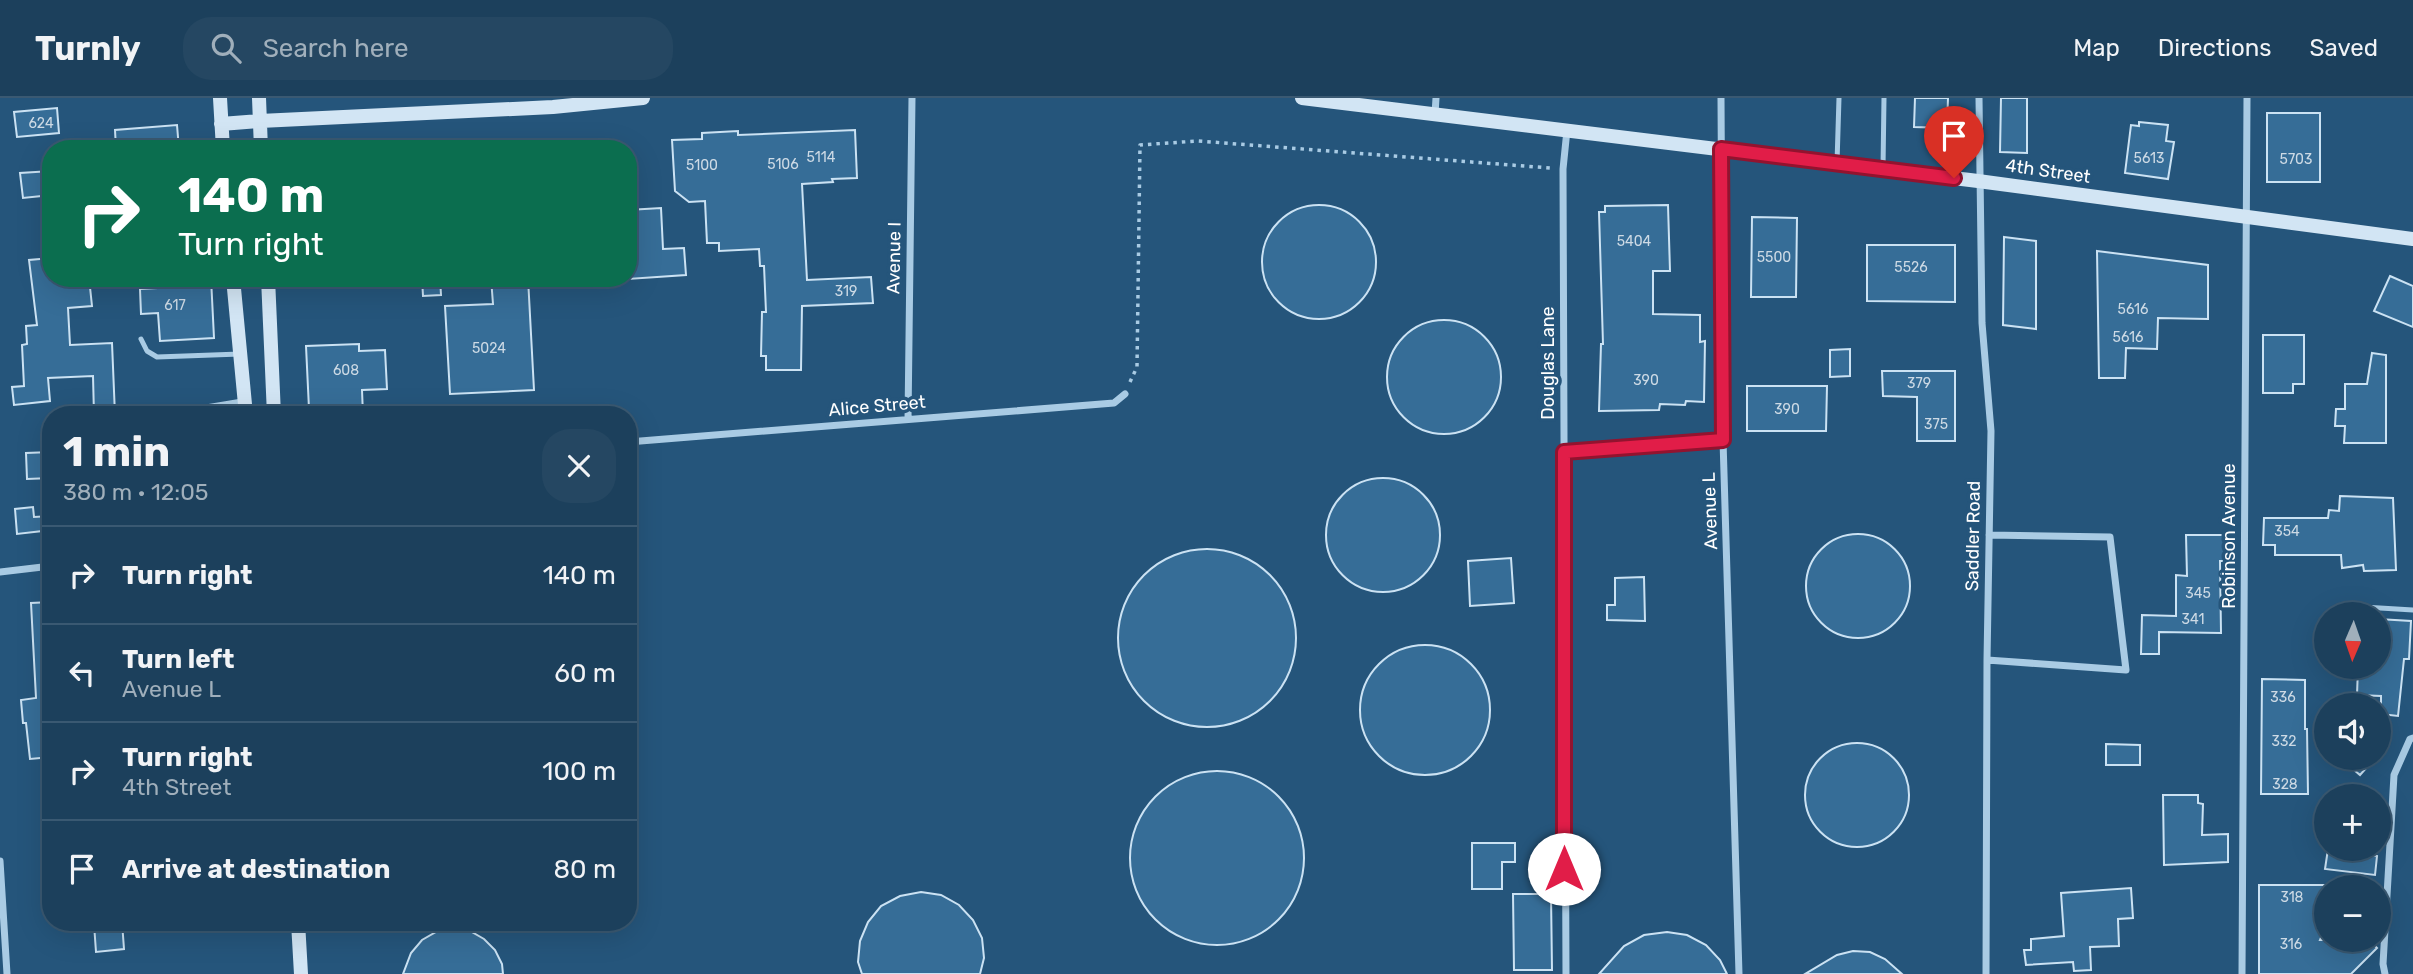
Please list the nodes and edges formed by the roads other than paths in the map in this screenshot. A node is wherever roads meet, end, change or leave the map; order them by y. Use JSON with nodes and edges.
{"nodes":[{"id":1,"x":220,"y":98,"type":"edge"},
{"id":2,"x":259,"y":98,"type":"edge"},
{"id":3,"x":643,"y":98,"type":"edge"},
{"id":4,"x":912,"y":98,"type":"edge"},
{"id":5,"x":1302,"y":98,"type":"edge"},
{"id":6,"x":1436,"y":98,"type":"edge"},
{"id":7,"x":1721,"y":98,"type":"edge"},
{"id":8,"x":1839,"y":98,"type":"edge"},
{"id":9,"x":1884,"y":98,"type":"edge"},
{"id":10,"x":1979,"y":98,"type":"edge"},
{"id":11,"x":2247,"y":98,"type":"edge"},
{"id":12,"x":1435,"y":114,"type":"junction"},
{"id":13,"x":260,"y":121,"type":"junction"},
{"id":14,"x":221,"y":124,"type":"junction"},
{"id":15,"x":1567,"y":130,"type":"junction"},
{"id":16,"x":222,"y":140,"type":"edge"},
{"id":17,"x":261,"y":140,"type":"edge"},
{"id":18,"x":1721,"y":149,"type":"junction"},
{"id":19,"x":1837,"y":163,"type":"junction"},
{"id":20,"x":1883,"y":170,"type":"junction"},
{"id":21,"x":1978,"y":181,"type":"junction"},
{"id":22,"x":2246,"y":217,"type":"junction"},
{"id":23,"x":2413,"y":239,"type":"edge"},
{"id":24,"x":234,"y":287,"type":"edge"},
{"id":25,"x":268,"y":287,"type":"edge"},
{"id":26,"x":141,"y":338,"type":"dead end"},
{"id":27,"x":240,"y":354,"type":"junction"},
{"id":28,"x":1125,"y":394,"type":"road end"},
{"id":29,"x":246,"y":406,"type":"edge"},
{"id":30,"x":274,"y":406,"type":"edge"},
{"id":31,"x":908,"y":419,"type":"junction"},
{"id":32,"x":1723,"y":440,"type":"junction"},
{"id":33,"x":637,"y":441,"type":"edge"},
{"id":34,"x":1564,"y":452,"type":"junction"},
{"id":35,"x":1989,"y":535,"type":"junction"},
{"id":36,"x":42,"y":567,"type":"edge"},
{"id":37,"x":0,"y":572,"type":"edge"},
{"id":38,"x":2391,"y":609,"type":"edge"},
{"id":39,"x":2413,"y":610,"type":"edge"},
{"id":40,"x":1987,"y":660,"type":"junction"},
{"id":41,"x":2413,"y":738,"type":"edge"},
{"id":42,"x":0,"y":861,"type":"edge"},
{"id":43,"x":299,"y":931,"type":"edge"},
{"id":44,"x":7,"y":974,"type":"edge"},
{"id":45,"x":301,"y":974,"type":"edge"},
{"id":46,"x":1566,"y":974,"type":"edge"},
{"id":47,"x":1739,"y":974,"type":"edge"},
{"id":48,"x":1986,"y":974,"type":"edge"},
{"id":49,"x":2242,"y":974,"type":"edge"},
{"id":50,"x":2385,"y":974,"type":"edge"}],
"edges":[{"from":1,"to":14,"type":"main road"},
{"from":2,"to":13,"type":"main road"},
{"from":3,"to":13,"type":"main road"},
{"from":4,"to":31,"type":"street","name":"Avenue I"},
{"from":5,"to":12,"type":"main road","name":"4th Street"},
{"from":6,"to":12,"type":"street"},
{"from":7,"to":18,"type":"street","name":"Avenue L"},
{"from":8,"to":19,"type":"lane"},
{"from":9,"to":20,"type":"lane"},
{"from":10,"to":21,"type":"street","name":"Saddler Road"},
{"from":11,"to":22,"type":"street","name":"Robinson Avenue"},
{"from":12,"to":15,"type":"main road","name":"4th Street"},
{"from":13,"to":14,"type":"main road"},
{"from":13,"to":17,"type":"main road"},
{"from":14,"to":16,"type":"main road"},
{"from":15,"to":18,"type":"main road","name":"4th Street"},
{"from":15,"to":34,"type":"street","name":"Douglas Lane"},
{"from":18,"to":19,"type":"main road","name":"4th Street"},
{"from":18,"to":32,"type":"street","name":"Avenue L"},
{"from":19,"to":20,"type":"main road","name":"4th Street"},
{"from":20,"to":21,"type":"main road","name":"4th Street"},
{"from":21,"to":22,"type":"main road","name":"4th Street"},
{"from":21,"to":35,"type":"street","name":"Saddler Road"},
{"from":22,"to":23,"type":"main road","name":"4th Street"},
{"from":22,"to":49,"type":"street","name":"Robinson Avenue"},
{"from":24,"to":27,"type":"main road"},
{"from":25,"to":30,"type":"main road"},
{"from":26,"to":27,"type":"lane"},
{"from":27,"to":29,"type":"main road"},
{"from":28,"to":31,"type":"street","name":"Alice Street"},
{"from":31,"to":33,"type":"street","name":"Alice Street"},
{"from":32,"to":34,"type":"street"},
{"from":32,"to":47,"type":"street","name":"Avenue L"},
{"from":34,"to":46,"type":"street","name":"Douglas Lane"},
{"from":35,"to":40,"type":"street","name":"Saddler Road"},
{"from":35,"to":40,"type":"street"},
{"from":36,"to":37,"type":"street"},
{"from":38,"to":39,"type":"lane"},
{"from":40,"to":48,"type":"street","name":"Saddler Road"},
{"from":41,"to":50,"type":"street"},
{"from":42,"to":44,"type":"street"},
{"from":43,"to":45,"type":"main road"}]}
